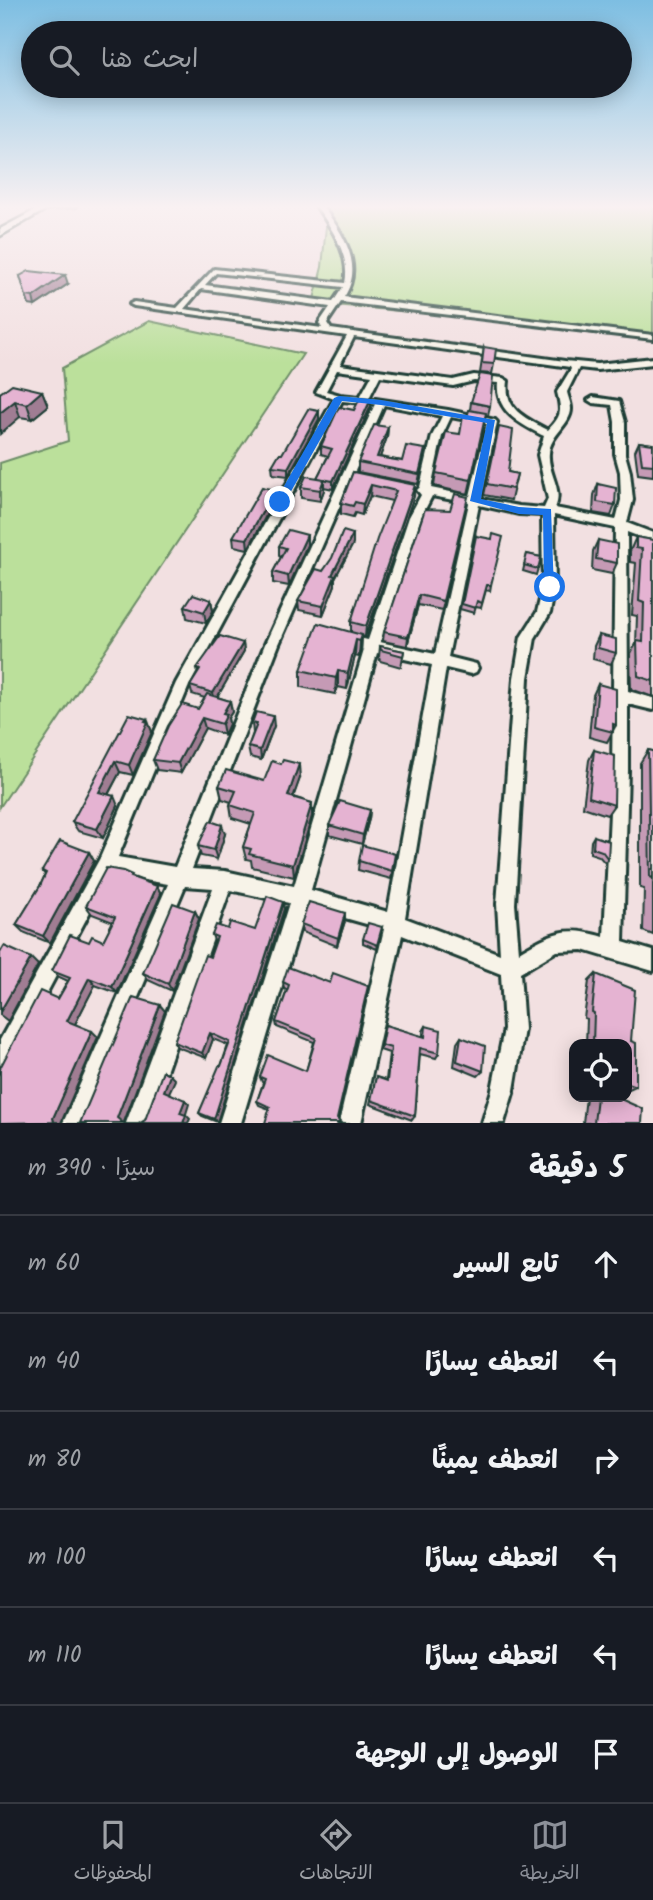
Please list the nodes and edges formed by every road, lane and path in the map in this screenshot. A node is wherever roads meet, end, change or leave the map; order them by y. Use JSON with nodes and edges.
{"nodes":[{"id":1,"x":350,"y":258,"type":"edge"},
{"id":2,"x":347,"y":285,"type":"junction"},
{"id":3,"x":200,"y":287,"type":"junction"},
{"id":4,"x":337,"y":302,"type":"junction"},
{"id":5,"x":134,"y":304,"type":"dead end"},
{"id":6,"x":179,"y":310,"type":"junction"},
{"id":7,"x":328,"y":331,"type":"junction"},
{"id":8,"x":352,"y":334,"type":"junction"},
{"id":9,"x":653,"y":337,"type":"edge"},
{"id":10,"x":653,"y":361,"type":"edge"},
{"id":11,"x":573,"y":365,"type":"junction"},
{"id":12,"x":335,"y":366,"type":"junction"},
{"id":13,"x":377,"y":374,"type":"junction"},
{"id":14,"x":339,"y":398,"type":"junction"},
{"id":15,"x":363,"y":400,"type":"junction"},
{"id":16,"x":593,"y":400,"type":"dead end"},
{"id":17,"x":381,"y":402,"type":"junction"},
{"id":18,"x":448,"y":413,"type":"junction"},
{"id":19,"x":549,"y":435,"type":"junction"},
{"id":20,"x":418,"y":489,"type":"junction"},
{"id":21,"x":475,"y":501,"type":"junction"},
{"id":22,"x":551,"y":505,"type":"junction"},
{"id":23,"x":621,"y":525,"type":"junction"},
{"id":24,"x":653,"y":538,"type":"edge"},
{"id":25,"x":335,"y":637,"type":"edge"},
{"id":26,"x":372,"y":648,"type":"junction"},
{"id":27,"x":440,"y":661,"type":"junction"},
{"id":28,"x":471,"y":668,"type":"dead end"},
{"id":29,"x":621,"y":696,"type":"junction"},
{"id":30,"x":653,"y":704,"type":"edge"},
{"id":31,"x":106,"y":864,"type":"junction"},
{"id":32,"x":180,"y":877,"type":"junction"},
{"id":33,"x":225,"y":880,"type":"junction"},
{"id":34,"x":300,"y":897,"type":"junction"},
{"id":35,"x":395,"y":923,"type":"junction"},
{"id":36,"x":613,"y":947,"type":"junction"},
{"id":37,"x":653,"y":961,"type":"edge"},
{"id":38,"x":510,"y":968,"type":"junction"},
{"id":39,"x":0,"y":1061,"type":"edge"},
{"id":40,"x":74,"y":1123,"type":"edge"},
{"id":41,"x":137,"y":1123,"type":"edge"},
{"id":42,"x":230,"y":1123,"type":"edge"},
{"id":43,"x":350,"y":1123,"type":"edge"},
{"id":44,"x":493,"y":1123,"type":"edge"}],
"edges":[{"from":1,"to":2,"type":"street"},
{"from":2,"to":3,"type":"street"},
{"from":2,"to":4,"type":"street"},
{"from":3,"to":4,"type":"street"},
{"from":3,"to":6,"type":"street"},
{"from":4,"to":7,"type":"street"},
{"from":4,"to":9,"type":"street"},
{"from":5,"to":6,"type":"street"},
{"from":6,"to":7,"type":"street"},
{"from":7,"to":8,"type":"street"},
{"from":8,"to":11,"type":"street"},
{"from":8,"to":12,"type":"street"},
{"from":10,"to":11,"type":"street"},
{"from":11,"to":19,"type":"street"},
{"from":12,"to":13,"type":"street"},
{"from":12,"to":14,"type":"street"},
{"from":13,"to":15,"type":"street"},
{"from":13,"to":19,"type":"street"},
{"from":14,"to":15,"type":"street"},
{"from":14,"to":31,"type":"street"},
{"from":15,"to":17,"type":"street"},
{"from":16,"to":23,"type":"street"},
{"from":17,"to":18,"type":"street"},
{"from":17,"to":32,"type":"street"},
{"from":18,"to":20,"type":"street"},
{"from":18,"to":21,"type":"street"},
{"from":19,"to":22,"type":"street"},
{"from":20,"to":21,"type":"street"},
{"from":20,"to":26,"type":"street"},
{"from":21,"to":22,"type":"street"},
{"from":21,"to":27,"type":"street"},
{"from":22,"to":23,"type":"street"},
{"from":22,"to":38,"type":"street"},
{"from":23,"to":24,"type":"street"},
{"from":23,"to":29,"type":"street"},
{"from":25,"to":26,"type":"street"},
{"from":26,"to":27,"type":"street"},
{"from":26,"to":34,"type":"street"},
{"from":27,"to":28,"type":"street"},
{"from":27,"to":35,"type":"street"},
{"from":29,"to":30,"type":"street"},
{"from":29,"to":36,"type":"street"},
{"from":31,"to":32,"type":"street"},
{"from":31,"to":39,"type":"street"},
{"from":32,"to":33,"type":"street"},
{"from":32,"to":40,"type":"street"},
{"from":33,"to":34,"type":"street"},
{"from":33,"to":41,"type":"street"},
{"from":34,"to":35,"type":"street"},
{"from":34,"to":42,"type":"street"},
{"from":35,"to":38,"type":"street"},
{"from":35,"to":43,"type":"street"},
{"from":36,"to":37,"type":"street"},
{"from":36,"to":38,"type":"street"},
{"from":38,"to":44,"type":"street"}]}
